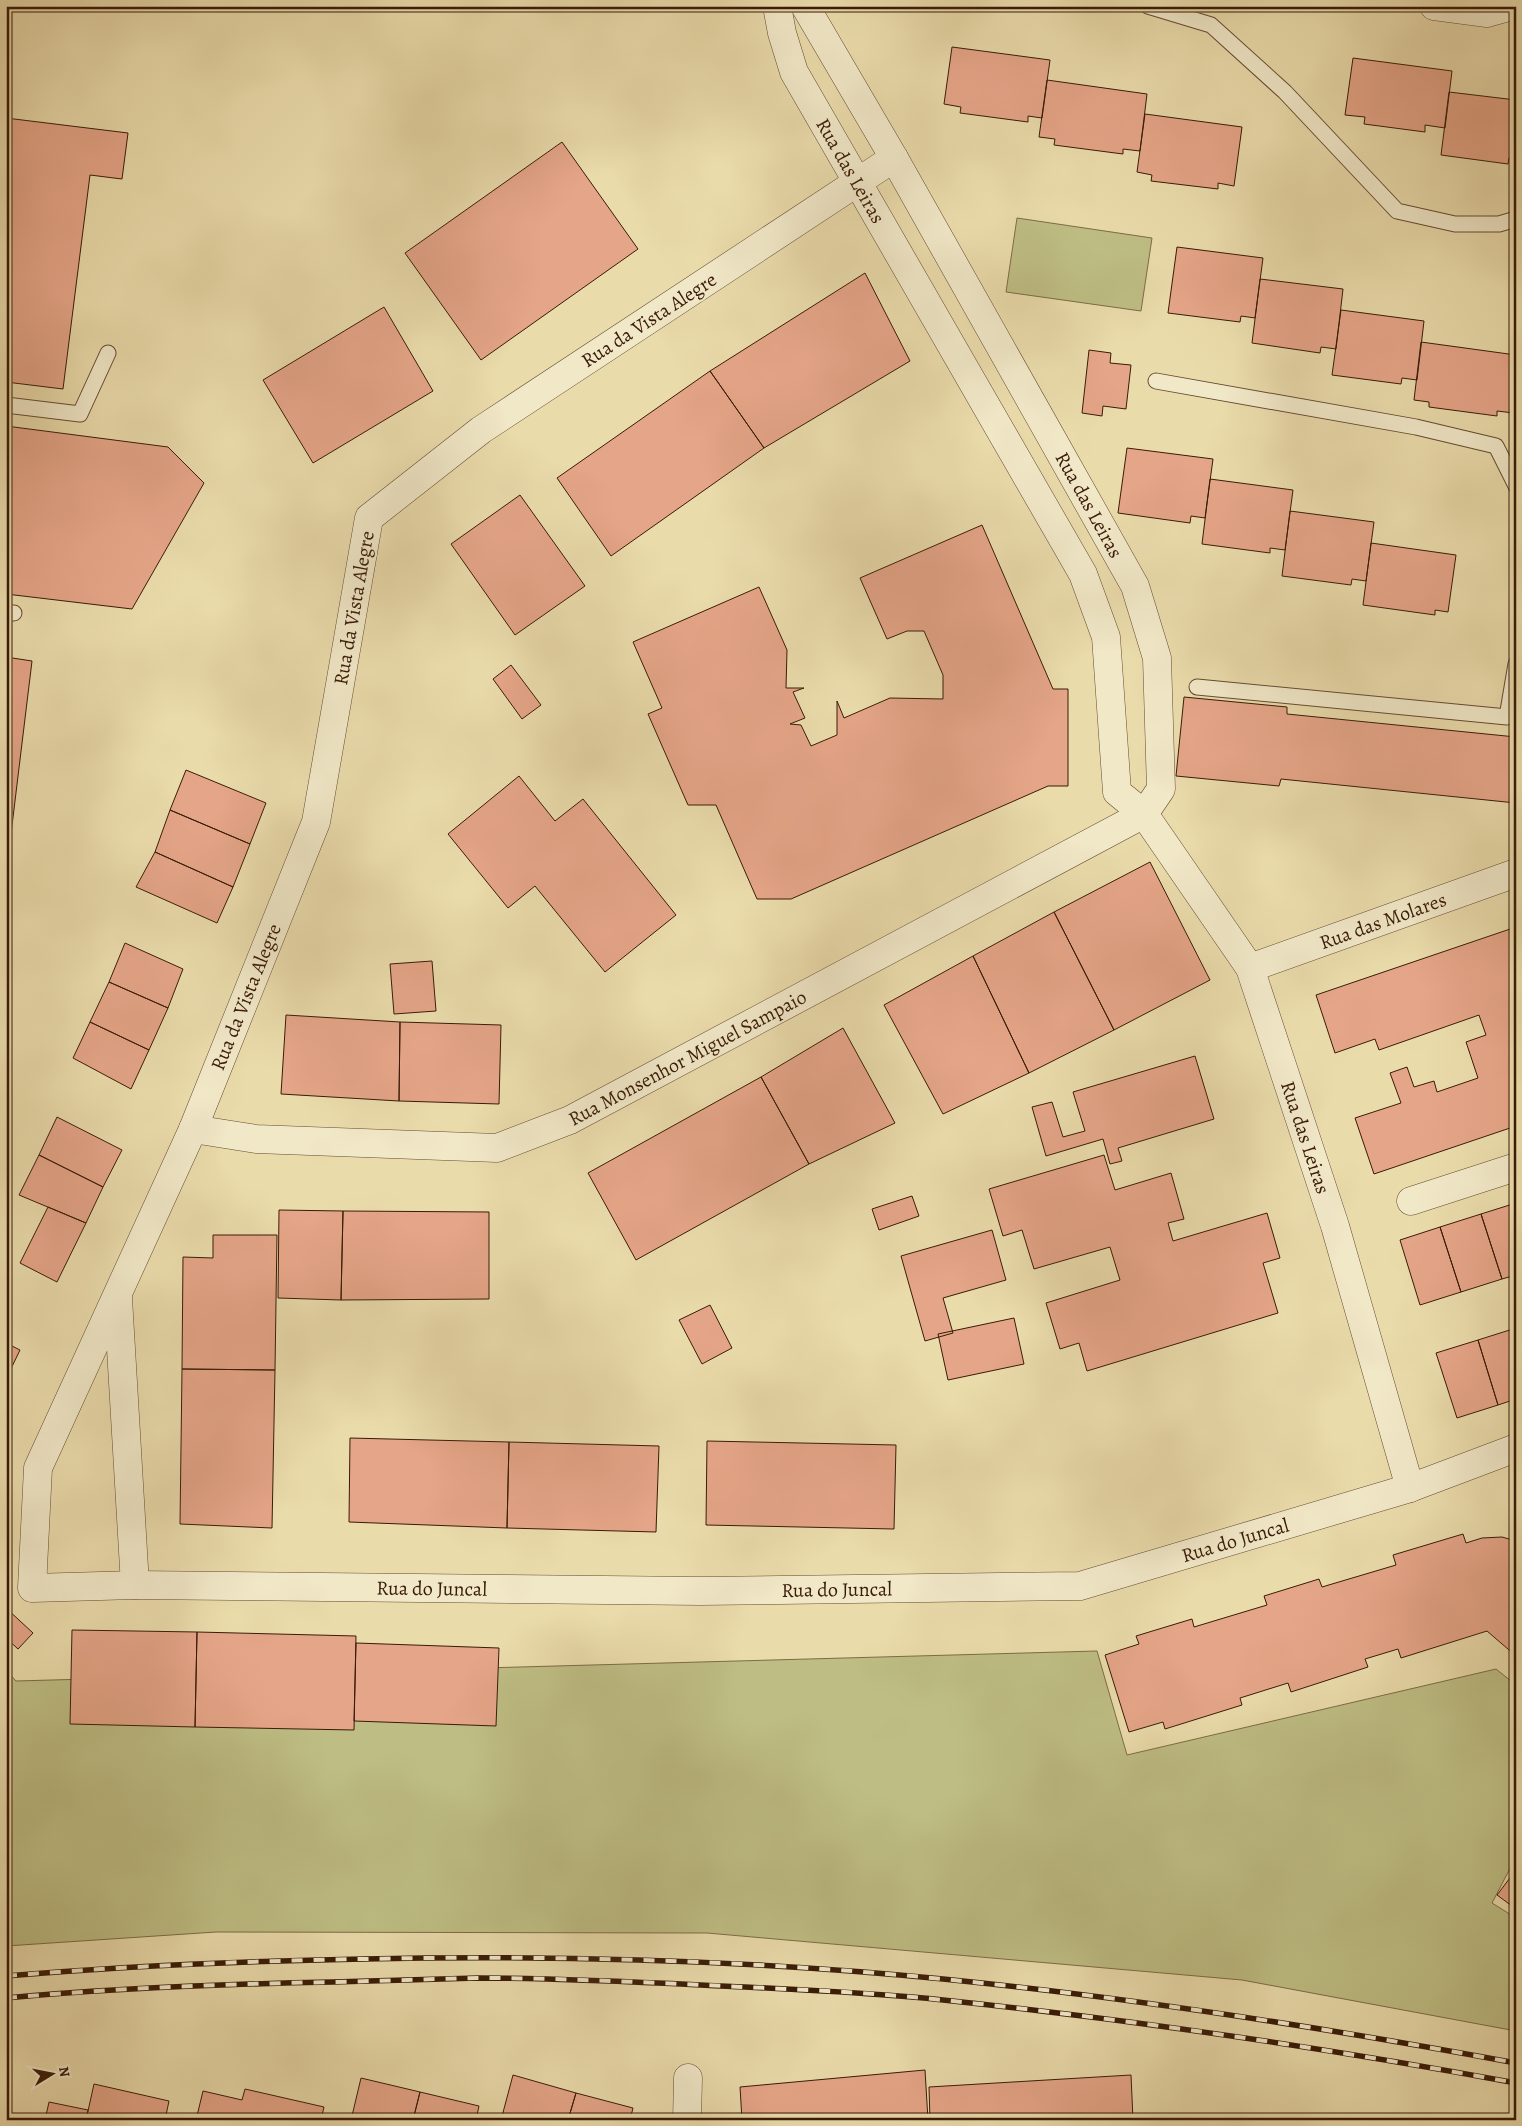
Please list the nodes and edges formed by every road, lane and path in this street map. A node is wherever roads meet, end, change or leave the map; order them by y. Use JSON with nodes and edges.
{"nodes":[{"id":1,"x":778,"y":6,"type":"edge"},
{"id":2,"x":805,"y":6,"type":"edge"},
{"id":3,"x":1148,"y":6,"type":"edge"},
{"id":4,"x":1434,"y":6,"type":"edge"},
{"id":5,"x":1512,"y":6,"type":"edge"},
{"id":6,"x":894,"y":158,"type":"junction"},
{"id":7,"x":858,"y":182,"type":"junction"},
{"id":8,"x":1516,"y":219,"type":"edge"},
{"id":9,"x":978,"y":308,"type":"junction"},
{"id":10,"x":942,"y":329,"type":"junction"},
{"id":11,"x":108,"y":353,"type":"dead end"},
{"id":12,"x":1156,"y":381,"type":"dead end"},
{"id":13,"x":6,"y":405,"type":"edge"},
{"id":14,"x":1516,"y":486,"type":"edge"},
{"id":15,"x":1148,"y":626,"type":"junction"},
{"id":16,"x":1106,"y":637,"type":"junction"},
{"id":17,"x":1516,"y":664,"type":"edge"},
{"id":18,"x":1197,"y":686,"type":"dead end"},
{"id":19,"x":1144,"y":814,"type":"junction"},
{"id":20,"x":1516,"y":873,"type":"edge"},
{"id":21,"x":1250,"y":968,"type":"junction"},
{"id":22,"x":193,"y":1129,"type":"junction"},
{"id":23,"x":1516,"y":1167,"type":"edge"},
{"id":24,"x":1411,"y":1201,"type":"dead end"},
{"id":25,"x":118,"y":1294,"type":"junction"},
{"id":26,"x":1512,"y":1454,"type":"edge"},
{"id":27,"x":1410,"y":1488,"type":"junction"},
{"id":28,"x":135,"y":1584,"type":"junction"},
{"id":29,"x":688,"y":2078,"type":"dead end"},
{"id":30,"x":687,"y":2120,"type":"edge"}],
"edges":[{"from":1,"to":7,"type":"street","name":"Rua das Leiras"},
{"from":2,"to":6,"type":"street","name":"Rua das Leiras"},
{"from":3,"to":8,"type":"lane"},
{"from":4,"to":5,"type":"street"},
{"from":6,"to":7,"type":"street","name":"Rua da Vista Alegre"},
{"from":6,"to":9,"type":"street","name":"Rua das Leiras"},
{"from":7,"to":10,"type":"street","name":"Rua das Leiras"},
{"from":7,"to":22,"type":"street","name":"Rua da Vista Alegre"},
{"from":9,"to":10,"type":"street"},
{"from":9,"to":15,"type":"street","name":"Rua das Leiras"},
{"from":10,"to":16,"type":"street","name":"Rua das Leiras"},
{"from":11,"to":13,"type":"lane"},
{"from":12,"to":14,"type":"lane"},
{"from":15,"to":16,"type":"street"},
{"from":15,"to":19,"type":"street","name":"Rua das Leiras"},
{"from":16,"to":19,"type":"street","name":"Rua das Leiras"},
{"from":17,"to":18,"type":"lane"},
{"from":19,"to":21,"type":"street","name":"Rua das Leiras"},
{"from":19,"to":22,"type":"street","name":"Rua Monsenhor Miguel Sampaio"},
{"from":20,"to":21,"type":"street","name":"Rua das Molares"},
{"from":21,"to":27,"type":"street","name":"Rua das Leiras"},
{"from":22,"to":25,"type":"street","name":"Rua da Vista Alegre"},
{"from":23,"to":24,"type":"street"},
{"from":25,"to":28,"type":"street"},
{"from":25,"to":28,"type":"street","name":"Rua do Juncal"},
{"from":26,"to":27,"type":"street","name":"Rua do Juncal"},
{"from":27,"to":28,"type":"street","name":"Rua do Juncal"},
{"from":29,"to":30,"type":"street"}]}
